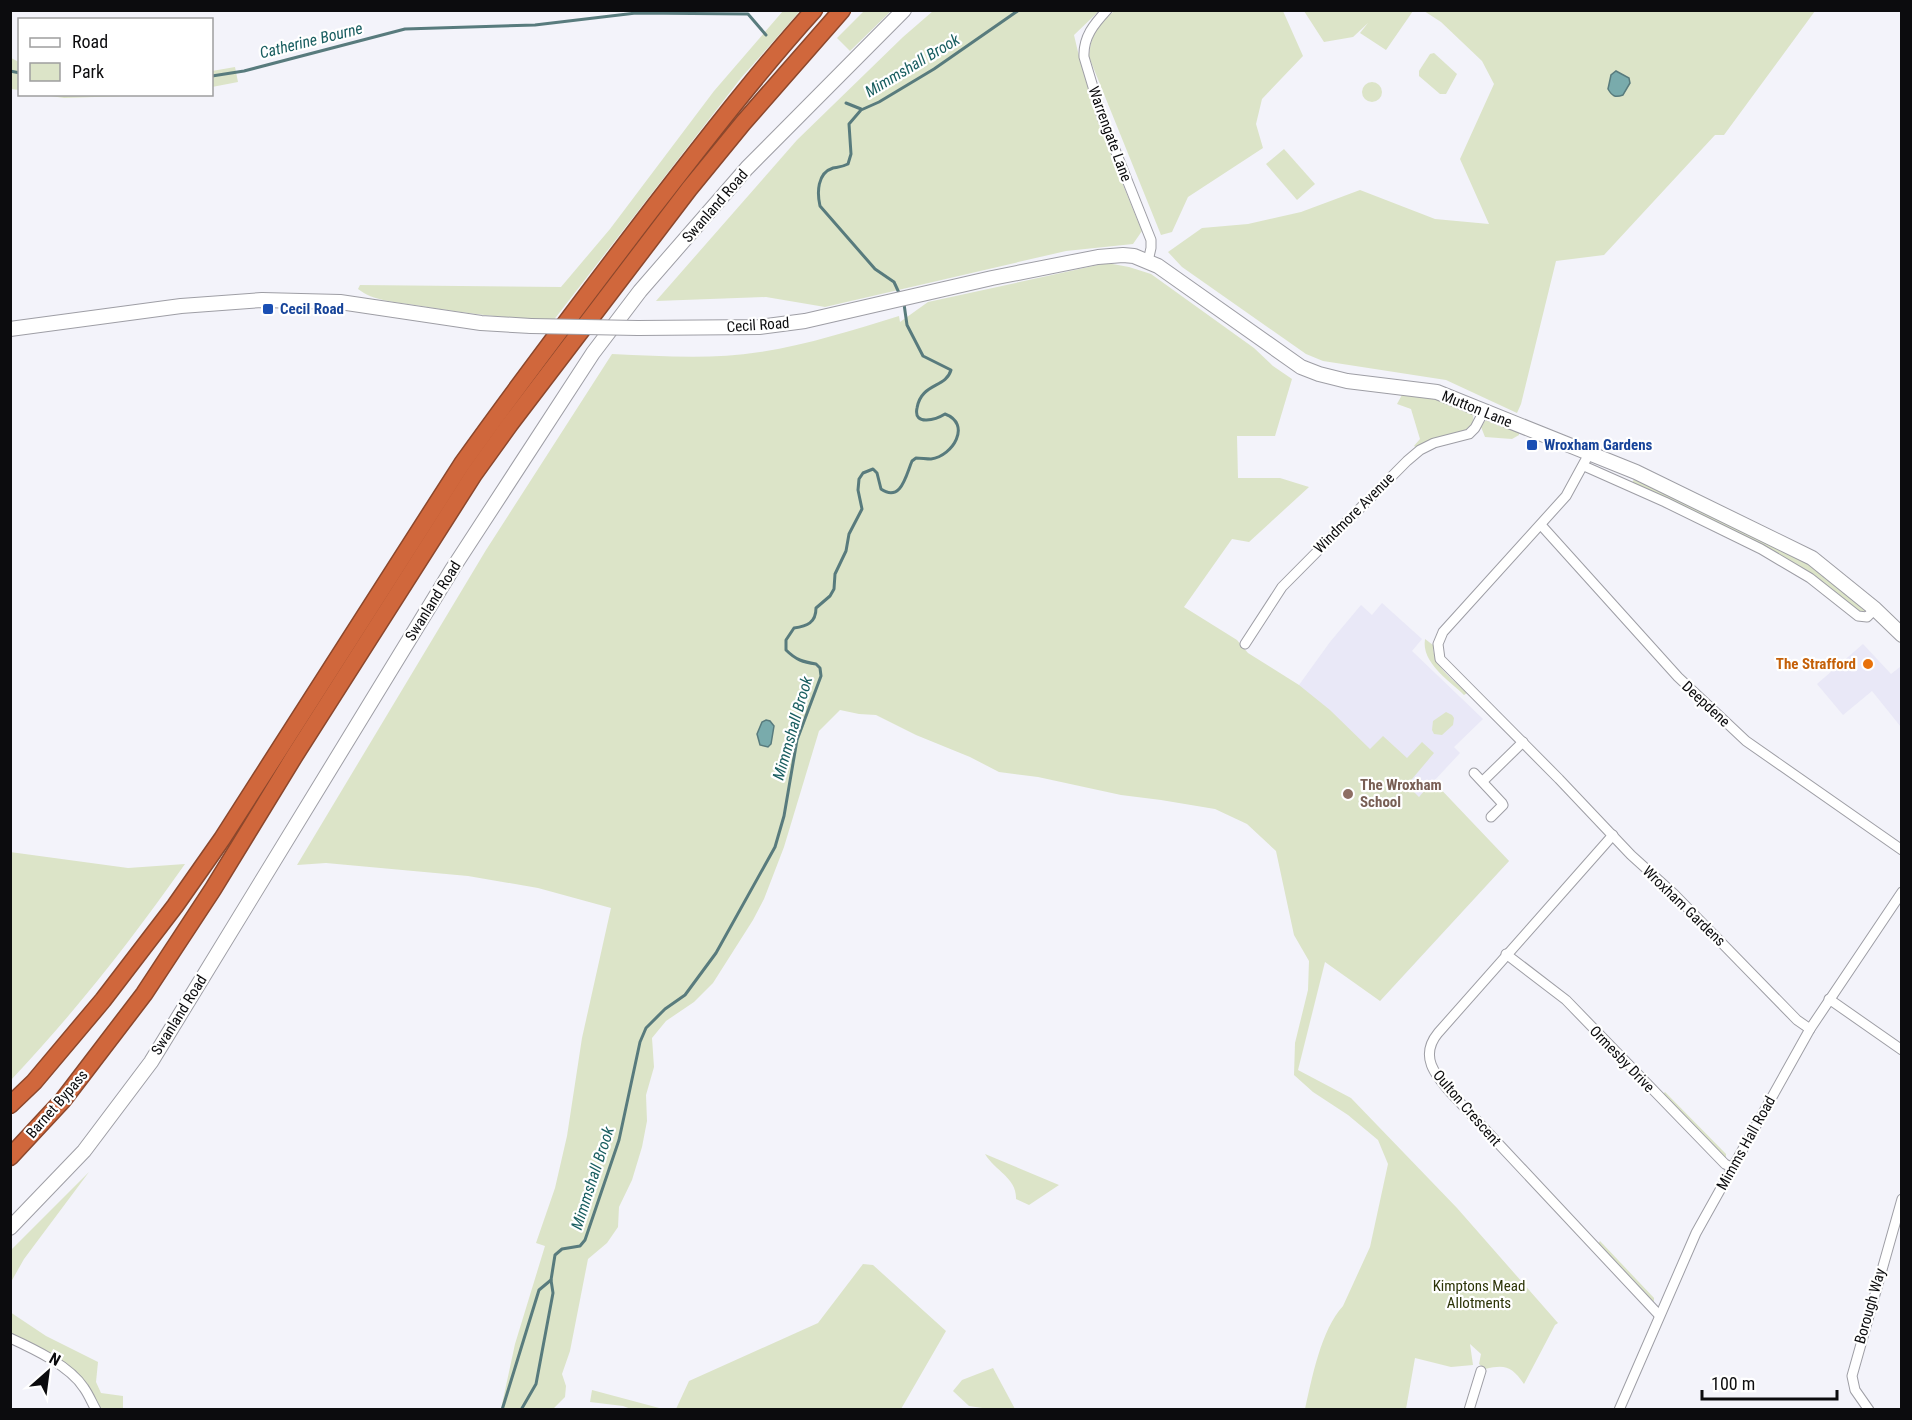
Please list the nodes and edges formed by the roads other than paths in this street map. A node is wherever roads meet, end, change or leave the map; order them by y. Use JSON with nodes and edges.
{"nodes":[{"id":1,"x":814,"y":10,"type":"edge"},
{"id":2,"x":842,"y":10,"type":"edge"},
{"id":3,"x":904,"y":10,"type":"edge"},
{"id":4,"x":1107,"y":10,"type":"edge"},
{"id":5,"x":1145,"y":260,"type":"junction"},
{"id":6,"x":10,"y":329,"type":"edge"},
{"id":7,"x":1484,"y":411,"type":"junction"},
{"id":8,"x":1590,"y":452,"type":"junction"},
{"id":9,"x":1584,"y":466,"type":"junction"},
{"id":10,"x":1541,"y":525,"type":"junction"},
{"id":11,"x":1875,"y":609,"type":"junction"},
{"id":12,"x":1902,"y":635,"type":"edge"},
{"id":13,"x":1245,"y":644,"type":"dead end"},
{"id":14,"x":1523,"y":742,"type":"junction"},
{"id":15,"x":1474,"y":772,"type":"dead end"},
{"id":16,"x":1483,"y":781,"type":"junction"},
{"id":17,"x":1491,"y":817,"type":"dead end"},
{"id":18,"x":1613,"y":835,"type":"junction"},
{"id":19,"x":1902,"y":850,"type":"edge"},
{"id":20,"x":1902,"y":892,"type":"edge"},
{"id":21,"x":1506,"y":954,"type":"junction"},
{"id":22,"x":1829,"y":999,"type":"junction"},
{"id":23,"x":1810,"y":1029,"type":"junction"},
{"id":24,"x":1902,"y":1050,"type":"edge"},
{"id":25,"x":10,"y":1104,"type":"edge"},
{"id":26,"x":10,"y":1157,"type":"edge"},
{"id":27,"x":1733,"y":1168,"type":"junction"},
{"id":28,"x":1902,"y":1199,"type":"edge"},
{"id":29,"x":10,"y":1228,"type":"edge"},
{"id":30,"x":1659,"y":1315,"type":"junction"},
{"id":31,"x":10,"y":1338,"type":"edge"},
{"id":32,"x":1481,"y":1371,"type":"dead end"},
{"id":33,"x":96,"y":1410,"type":"edge"},
{"id":34,"x":1469,"y":1410,"type":"edge"},
{"id":35,"x":1619,"y":1410,"type":"edge"},
{"id":36,"x":1869,"y":1410,"type":"edge"}],
"edges":[{"from":1,"to":25,"type":"highway"},
{"from":2,"to":26,"type":"highway","name":"Barnet Bypass"},
{"from":3,"to":29,"type":"main road","name":"Swanland Road"},
{"from":4,"to":5,"type":"street","name":"Warrengate Lane"},
{"from":5,"to":6,"type":"main road","name":"Cecil Road","bridge":true},
{"from":5,"to":7,"type":"main road","name":"Mutton Lane"},
{"from":7,"to":8,"type":"main road","name":"Mutton Lane"},
{"from":7,"to":13,"type":"street","name":"Windmore Avenue"},
{"from":8,"to":9,"type":"street","name":"Wroxham Gardens"},
{"from":8,"to":11,"type":"main road","name":"Mutton Lane"},
{"from":9,"to":10,"type":"street","name":"Wroxham Gardens"},
{"from":9,"to":11,"type":"street"},
{"from":10,"to":14,"type":"street","name":"Wroxham Gardens"},
{"from":10,"to":19,"type":"street","name":"Deepdene"},
{"from":11,"to":12,"type":"main road","name":"Mutton Lane"},
{"from":14,"to":16,"type":"street"},
{"from":14,"to":18,"type":"street","name":"Wroxham Gardens"},
{"from":15,"to":16,"type":"street"},
{"from":16,"to":17,"type":"street"},
{"from":18,"to":21,"type":"street","name":"Oulton Crescent"},
{"from":18,"to":23,"type":"street","name":"Wroxham Gardens"},
{"from":20,"to":22,"type":"street","name":"Mimms Hall Road"},
{"from":21,"to":27,"type":"street","name":"Ormesby Drive"},
{"from":21,"to":30,"type":"street","name":"Oulton Crescent"},
{"from":22,"to":23,"type":"street","name":"Mimms Hall Road"},
{"from":22,"to":24,"type":"street"},
{"from":23,"to":27,"type":"street","name":"Mimms Hall Road"},
{"from":27,"to":30,"type":"street","name":"Mimms Hall Road"},
{"from":28,"to":36,"type":"street","name":"Borough Way"},
{"from":30,"to":35,"type":"street","name":"Mimms Hall Road"},
{"from":31,"to":33,"type":"street"},
{"from":32,"to":34,"type":"street"}]}
